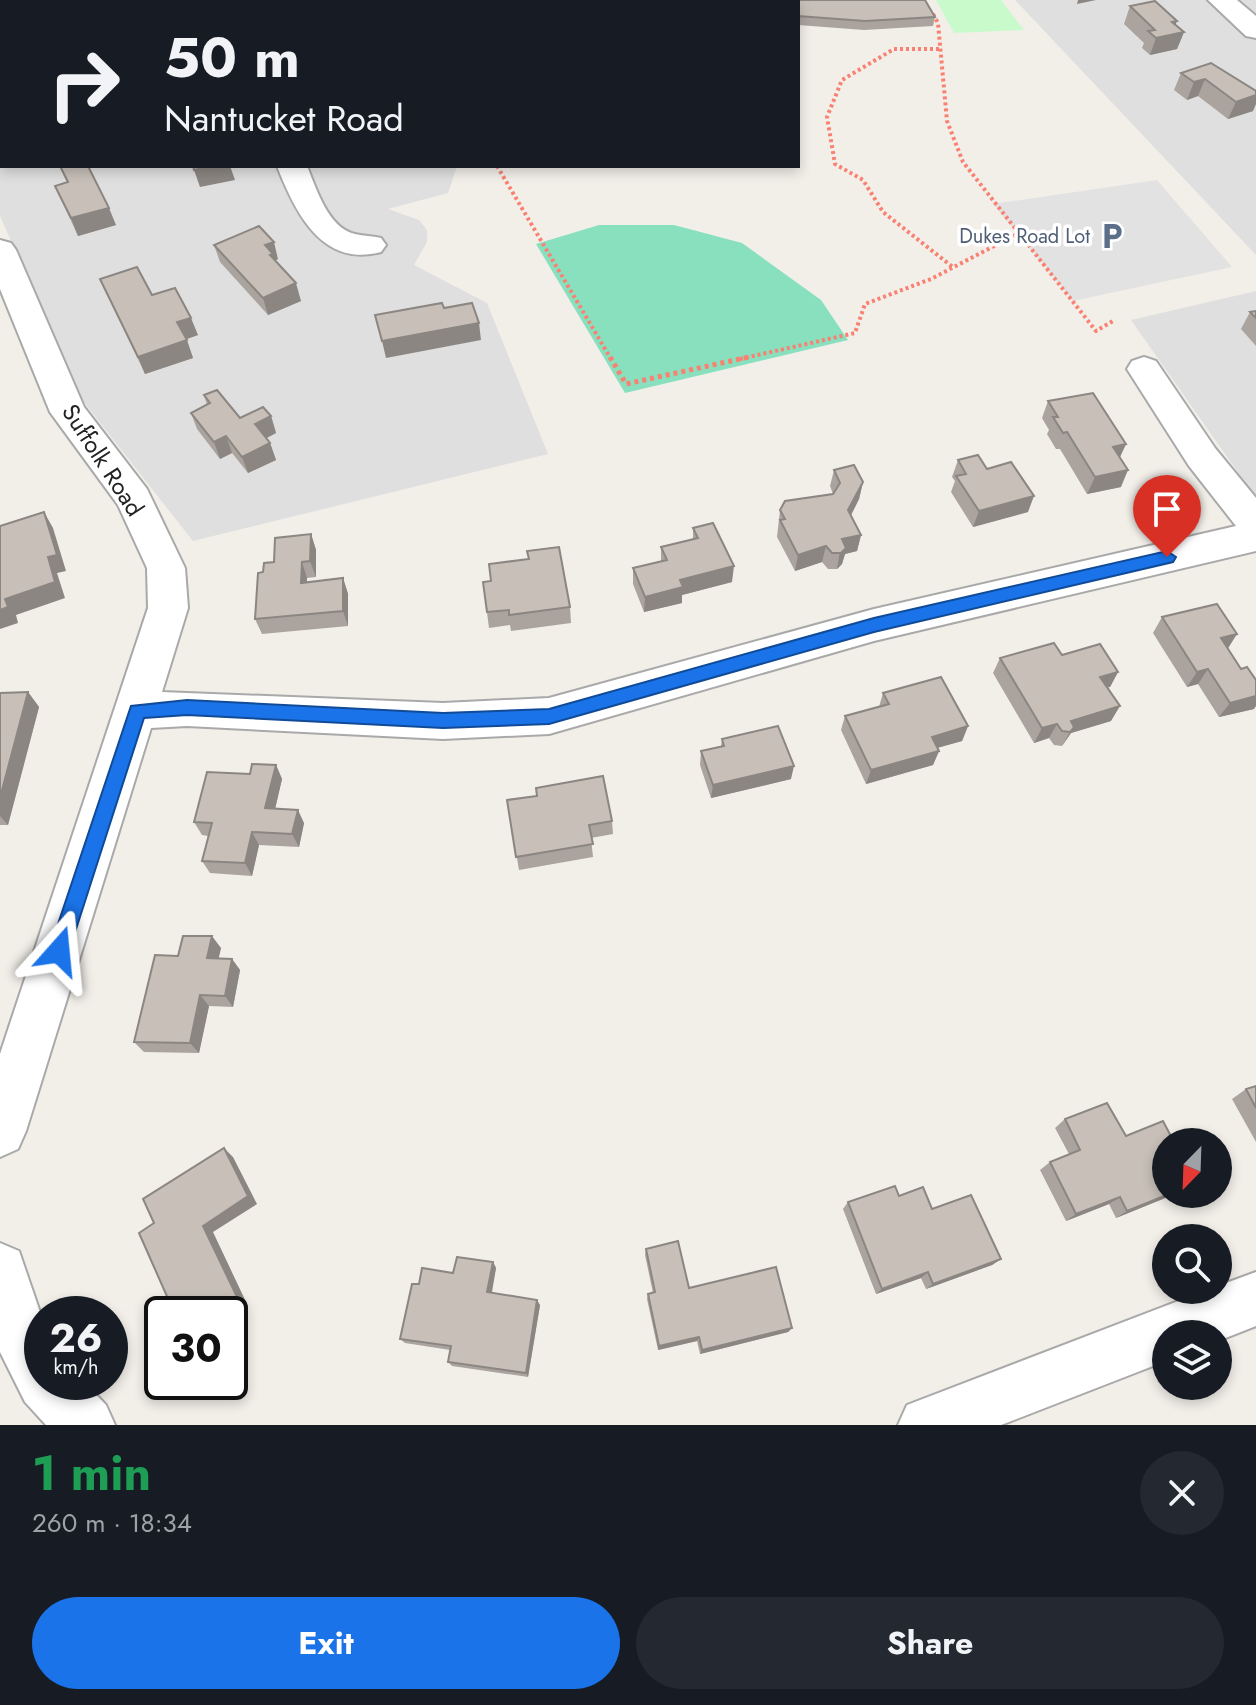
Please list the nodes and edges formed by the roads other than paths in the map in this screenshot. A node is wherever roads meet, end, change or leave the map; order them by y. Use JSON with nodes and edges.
{"nodes":[{"id":1,"x":1221,"y":0,"type":"edge"},
{"id":2,"x":1256,"y":30,"type":"edge"},
{"id":3,"x":293,"y":168,"type":"edge"},
{"id":4,"x":370,"y":245,"type":"dead end"},
{"id":5,"x":0,"y":250,"type":"edge"},
{"id":6,"x":1144,"y":369,"type":"dead end"},
{"id":7,"x":1256,"y":524,"type":"edge"},
{"id":8,"x":1256,"y":536,"type":"edge"},
{"id":9,"x":137,"y":711,"type":"junction"},
{"id":10,"x":0,"y":1131,"type":"edge"},
{"id":11,"x":0,"y":1270,"type":"edge"},
{"id":12,"x":1256,"y":1299,"type":"edge"},
{"id":13,"x":24,"y":1341,"type":"edge"},
{"id":14,"x":62,"y":1400,"type":"edge"},
{"id":15,"x":86,"y":1425,"type":"edge"},
{"id":16,"x":927,"y":1425,"type":"edge"}],
"edges":[{"from":1,"to":2,"type":"street"},
{"from":3,"to":4,"type":"street"},
{"from":5,"to":9,"type":"street","name":"Suffolk Road"},
{"from":6,"to":7,"type":"street"},
{"from":8,"to":9,"type":"street"},
{"from":9,"to":10,"type":"street","name":"Suffolk Road"},
{"from":11,"to":13,"type":"street"},
{"from":12,"to":16,"type":"street"},
{"from":14,"to":15,"type":"street"}]}
